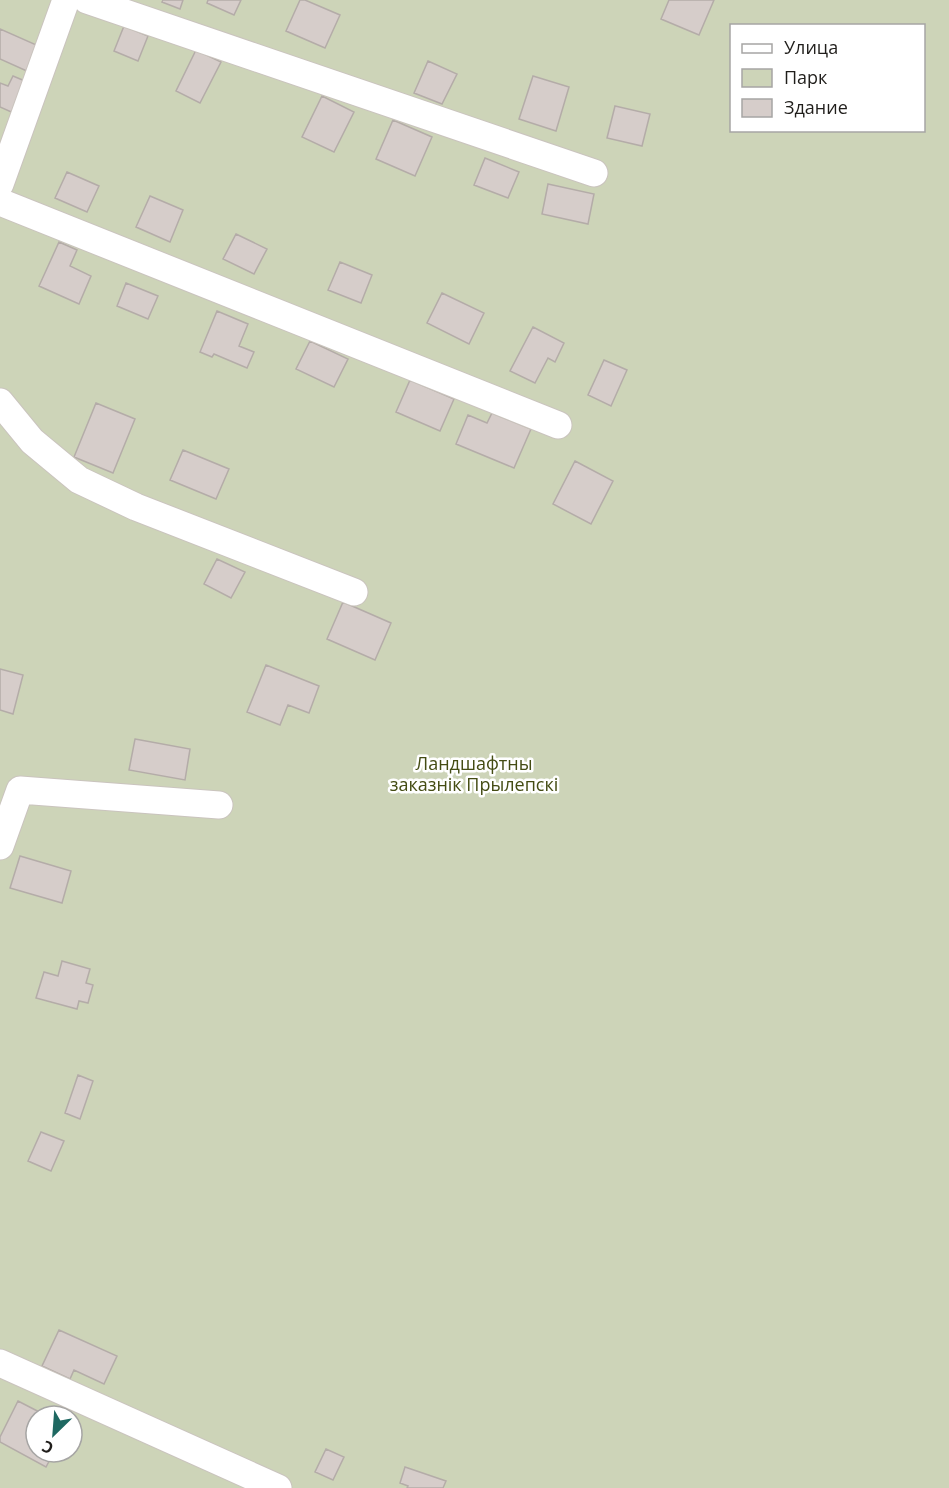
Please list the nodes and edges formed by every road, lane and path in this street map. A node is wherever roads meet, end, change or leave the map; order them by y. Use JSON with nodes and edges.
{"nodes":[{"id":1,"x":66,"y":0,"type":"edge"},
{"id":2,"x":87,"y":0,"type":"edge"},
{"id":3,"x":594,"y":173,"type":"dead end"},
{"id":4,"x":0,"y":184,"type":"edge"},
{"id":5,"x":0,"y":202,"type":"edge"},
{"id":6,"x":0,"y":402,"type":"edge"},
{"id":7,"x":558,"y":424,"type":"dead end"},
{"id":8,"x":354,"y":592,"type":"dead end"},
{"id":9,"x":10,"y":788,"type":"edge"},
{"id":10,"x":219,"y":805,"type":"dead end"},
{"id":11,"x":0,"y":846,"type":"edge"},
{"id":12,"x":0,"y":1363,"type":"edge"},
{"id":13,"x":278,"y":1488,"type":"edge"}],
"edges":[{"from":1,"to":4,"type":"street"},
{"from":2,"to":3,"type":"street"},
{"from":5,"to":7,"type":"street"},
{"from":6,"to":8,"type":"street"},
{"from":9,"to":10,"type":"street"},
{"from":9,"to":11,"type":"street"},
{"from":12,"to":13,"type":"street"}]}
